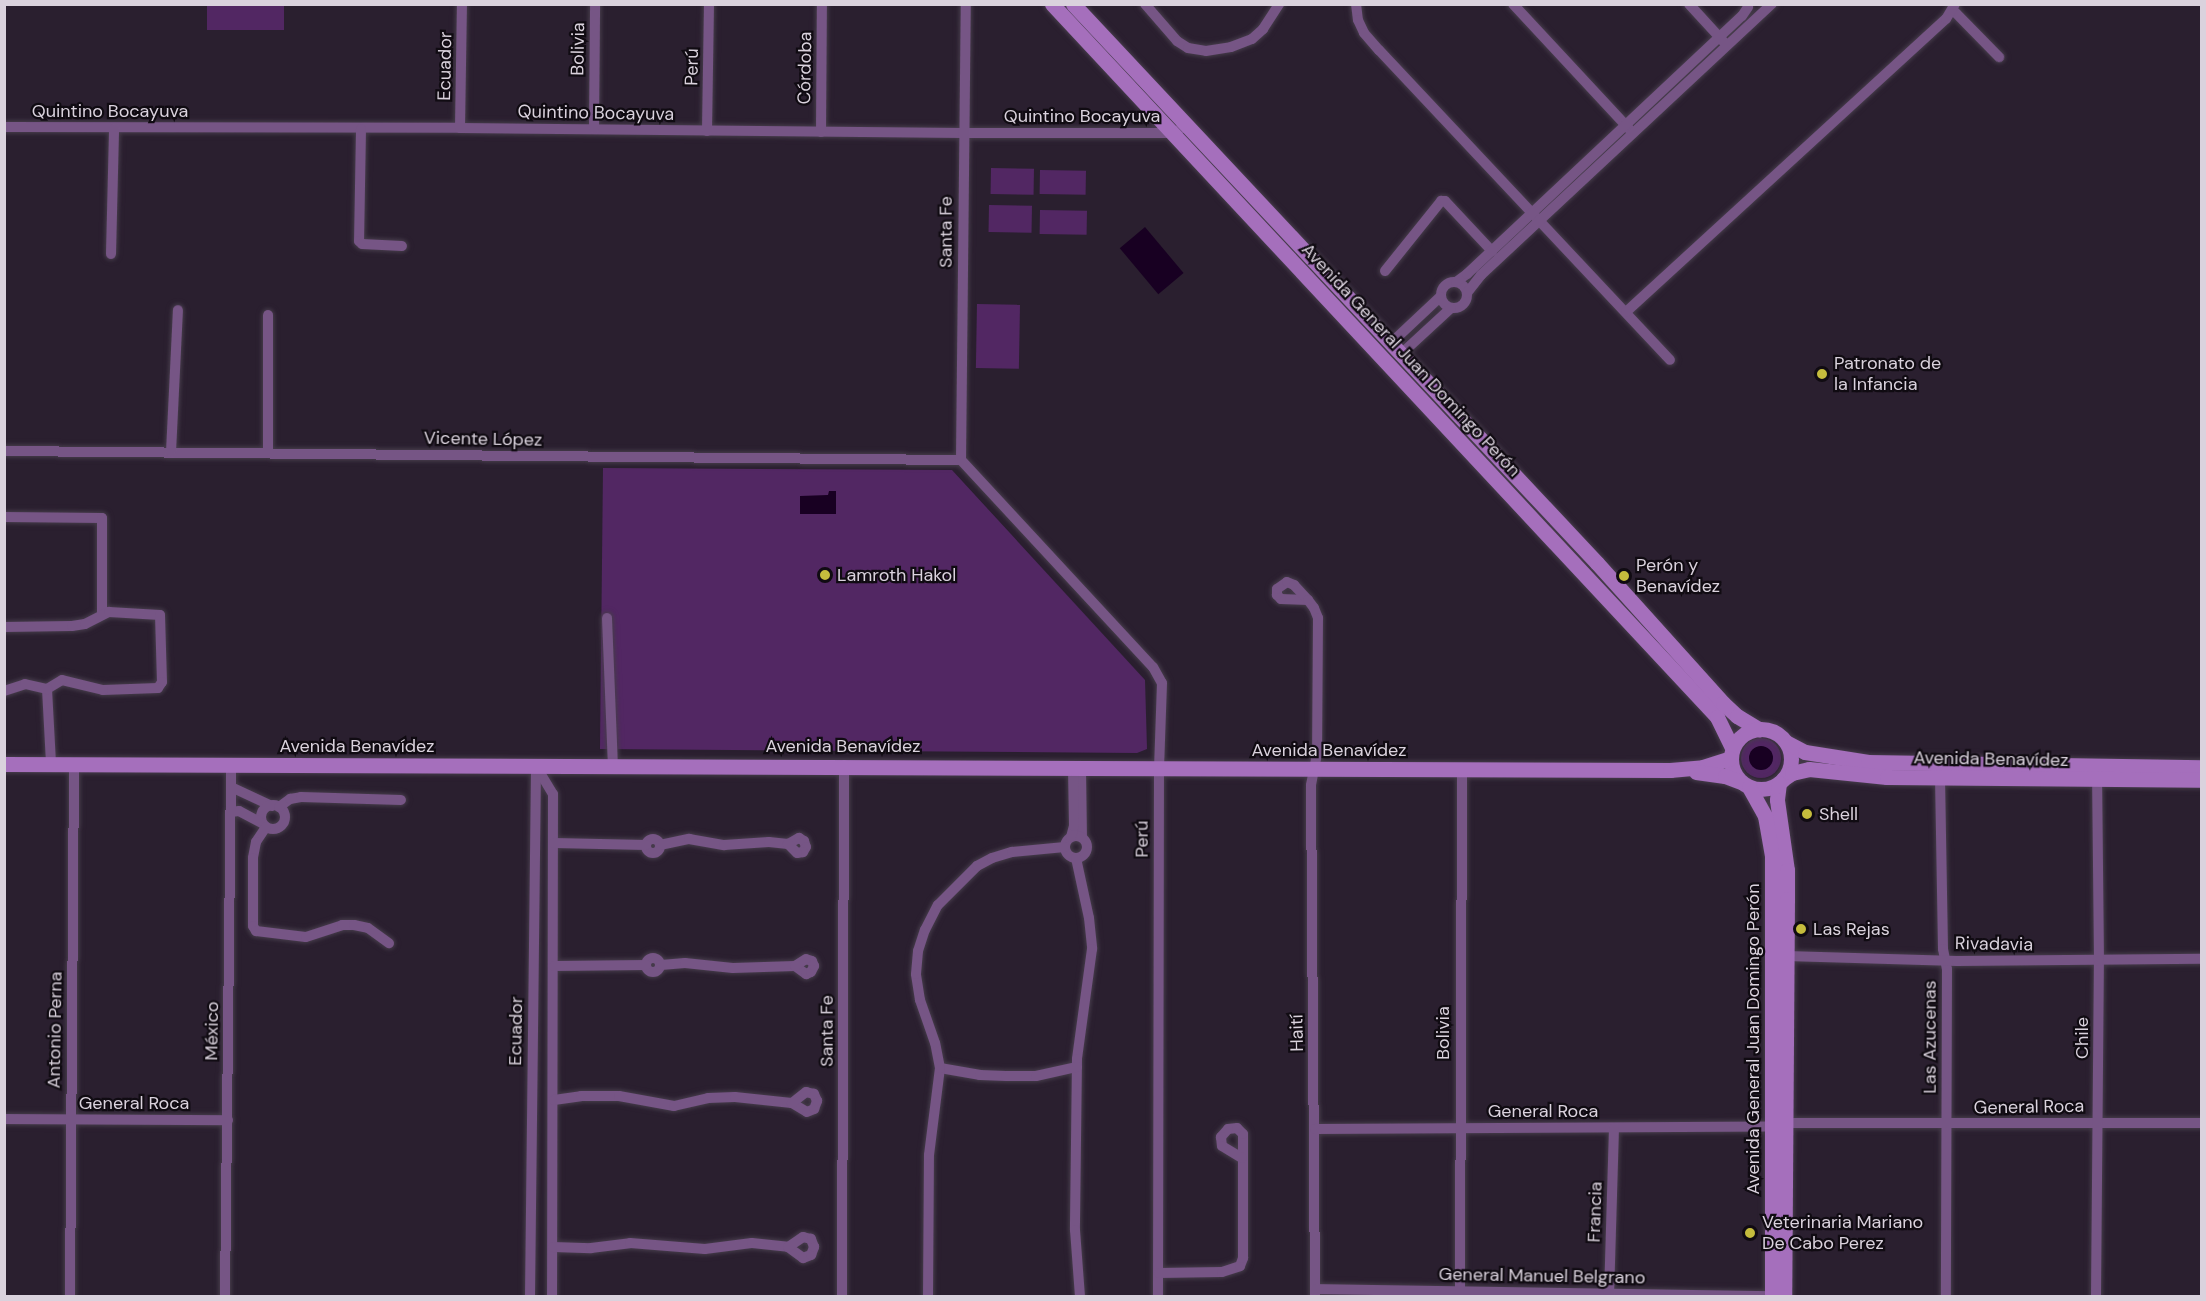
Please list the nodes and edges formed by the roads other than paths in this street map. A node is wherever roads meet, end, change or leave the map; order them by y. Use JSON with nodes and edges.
{"nodes":[{"id":1,"x":462,"y":4,"type":"edge"},
{"id":2,"x":595,"y":4,"type":"edge"},
{"id":3,"x":709,"y":4,"type":"edge"},
{"id":4,"x":822,"y":4,"type":"edge"},
{"id":5,"x":966,"y":4,"type":"edge"},
{"id":6,"x":1053,"y":4,"type":"edge"},
{"id":7,"x":1073,"y":4,"type":"edge"},
{"id":8,"x":1144,"y":4,"type":"edge"},
{"id":9,"x":1279,"y":4,"type":"edge"},
{"id":10,"x":1356,"y":4,"type":"edge"},
{"id":11,"x":1513,"y":4,"type":"edge"},
{"id":12,"x":1689,"y":4,"type":"edge"},
{"id":13,"x":1772,"y":4,"type":"edge"},
{"id":14,"x":1748,"y":6,"type":"edge"},
{"id":15,"x":1954,"y":7,"type":"edge"},
{"id":16,"x":1758,"y":18,"type":"junction"},
{"id":17,"x":1720,"y":38,"type":"junction"},
{"id":18,"x":1728,"y":46,"type":"junction"},
{"id":19,"x":1999,"y":57,"type":"dead end"},
{"id":20,"x":1187,"y":126,"type":"junction"},
{"id":21,"x":4,"y":127,"type":"edge"},
{"id":22,"x":114,"y":128,"type":"junction"},
{"id":23,"x":460,"y":128,"type":"junction"},
{"id":24,"x":361,"y":129,"type":"junction"},
{"id":25,"x":594,"y":129,"type":"junction"},
{"id":26,"x":1629,"y":130,"type":"junction"},
{"id":27,"x":707,"y":131,"type":"junction"},
{"id":28,"x":821,"y":132,"type":"junction"},
{"id":29,"x":1172,"y":133,"type":"junction"},
{"id":30,"x":963,"y":134,"type":"junction"},
{"id":31,"x":1536,"y":217,"type":"junction"},
{"id":32,"x":402,"y":246,"type":"dead end"},
{"id":33,"x":1492,"y":251,"type":"junction"},
{"id":34,"x":111,"y":254,"type":"dead end"},
{"id":35,"x":1385,"y":271,"type":"dead end"},
{"id":36,"x":1456,"y":282,"type":"junction"},
{"id":37,"x":1467,"y":293,"type":"junction"},
{"id":38,"x":1440,"y":297,"type":"junction"},
{"id":39,"x":1450,"y":308,"type":"junction"},
{"id":40,"x":178,"y":310,"type":"dead end"},
{"id":41,"x":1626,"y":312,"type":"junction"},
{"id":42,"x":268,"y":315,"type":"dead end"},
{"id":43,"x":1395,"y":349,"type":"junction"},
{"id":44,"x":1670,"y":360,"type":"dead end"},
{"id":45,"x":4,"y":451,"type":"edge"},
{"id":46,"x":171,"y":452,"type":"junction"},
{"id":47,"x":268,"y":453,"type":"junction"},
{"id":48,"x":961,"y":459,"type":"junction"},
{"id":49,"x":4,"y":517,"type":"edge"},
{"id":50,"x":1308,"y":600,"type":"dead end"},
{"id":51,"x":102,"y":614,"type":"junction"},
{"id":52,"x":607,"y":618,"type":"dead end"},
{"id":53,"x":4,"y":627,"type":"edge"},
{"id":54,"x":47,"y":689,"type":"junction"},
{"id":55,"x":4,"y":691,"type":"edge"},
{"id":56,"x":1759,"y":729,"type":"junction"},
{"id":57,"x":1786,"y":742,"type":"junction"},
{"id":58,"x":1731,"y":753,"type":"junction"},
{"id":59,"x":4,"y":764,"type":"edge"},
{"id":60,"x":51,"y":764,"type":"junction"},
{"id":61,"x":74,"y":764,"type":"junction"},
{"id":62,"x":844,"y":765,"type":"junction"},
{"id":63,"x":231,"y":766,"type":"junction"},
{"id":64,"x":536,"y":766,"type":"junction"},
{"id":65,"x":613,"y":766,"type":"junction"},
{"id":66,"x":1159,"y":767,"type":"junction"},
{"id":67,"x":2202,"y":767,"type":"edge"},
{"id":68,"x":1077,"y":768,"type":"junction"},
{"id":69,"x":1461,"y":769,"type":"junction"},
{"id":70,"x":1314,"y":770,"type":"junction"},
{"id":71,"x":1681,"y":770,"type":"junction"},
{"id":72,"x":1940,"y":777,"type":"junction"},
{"id":73,"x":2097,"y":780,"type":"junction"},
{"id":74,"x":2202,"y":780,"type":"edge"},
{"id":75,"x":1781,"y":781,"type":"junction"},
{"id":76,"x":1745,"y":784,"type":"junction"},
{"id":77,"x":231,"y":787,"type":"junction"},
{"id":78,"x":401,"y":800,"type":"dead end"},
{"id":79,"x":275,"y":806,"type":"junction"},
{"id":80,"x":231,"y":812,"type":"junction"},
{"id":81,"x":265,"y":826,"type":"junction"},
{"id":82,"x":1077,"y":837,"type":"junction"},
{"id":83,"x":554,"y":843,"type":"junction"},
{"id":84,"x":788,"y":844,"type":"dead end"},
{"id":85,"x":1065,"y":847,"type":"junction"},
{"id":86,"x":1076,"y":858,"type":"junction"},
{"id":87,"x":389,"y":943,"type":"dead end"},
{"id":88,"x":1786,"y":956,"type":"junction"},
{"id":89,"x":2202,"y":959,"type":"edge"},
{"id":90,"x":1945,"y":960,"type":"junction"},
{"id":91,"x":2099,"y":961,"type":"junction"},
{"id":92,"x":554,"y":966,"type":"junction"},
{"id":93,"x":795,"y":966,"type":"dead end"},
{"id":94,"x":1077,"y":1066,"type":"junction"},
{"id":95,"x":940,"y":1068,"type":"junction"},
{"id":96,"x":554,"y":1100,"type":"junction"},
{"id":97,"x":792,"y":1103,"type":"dead end"},
{"id":98,"x":4,"y":1119,"type":"edge"},
{"id":99,"x":70,"y":1119,"type":"junction"},
{"id":100,"x":228,"y":1120,"type":"junction"},
{"id":101,"x":2098,"y":1123,"type":"junction"},
{"id":102,"x":2202,"y":1123,"type":"edge"},
{"id":103,"x":1946,"y":1124,"type":"junction"},
{"id":104,"x":1779,"y":1125,"type":"junction"},
{"id":105,"x":1459,"y":1128,"type":"junction"},
{"id":106,"x":1614,"y":1128,"type":"junction"},
{"id":107,"x":1315,"y":1129,"type":"junction"},
{"id":108,"x":1242,"y":1158,"type":"dead end"},
{"id":109,"x":553,"y":1246,"type":"junction"},
{"id":110,"x":788,"y":1247,"type":"dead end"},
{"id":111,"x":1159,"y":1273,"type":"junction"},
{"id":112,"x":1315,"y":1293,"type":"edge"},
{"id":113,"x":1461,"y":1294,"type":"edge"},
{"id":114,"x":1609,"y":1295,"type":"edge"},
{"id":115,"x":69,"y":1296,"type":"edge"},
{"id":116,"x":225,"y":1296,"type":"edge"},
{"id":117,"x":530,"y":1296,"type":"edge"},
{"id":118,"x":552,"y":1296,"type":"edge"},
{"id":119,"x":842,"y":1296,"type":"edge"},
{"id":120,"x":928,"y":1296,"type":"edge"},
{"id":121,"x":1080,"y":1296,"type":"edge"},
{"id":122,"x":1158,"y":1296,"type":"edge"},
{"id":123,"x":1770,"y":1296,"type":"edge"},
{"id":124,"x":1784,"y":1296,"type":"edge"},
{"id":125,"x":1946,"y":1296,"type":"edge"},
{"id":126,"x":2096,"y":1296,"type":"edge"}],
"edges":[{"from":1,"to":23,"type":"street","name":"Ecuador"},
{"from":2,"to":25,"type":"street","name":"Bolivia"},
{"from":3,"to":27,"type":"street","name":"Perú"},
{"from":4,"to":28,"type":"street","name":"Córdoba"},
{"from":5,"to":30,"type":"street","name":"Santa Fe"},
{"from":6,"to":29,"type":"main road","name":"Avenida General Juan Domingo Perón"},
{"from":7,"to":20,"type":"main road","name":"Avenida General Juan Domingo Perón"},
{"from":8,"to":9,"type":"street"},
{"from":10,"to":31,"type":"street"},
{"from":11,"to":26,"type":"street"},
{"from":12,"to":17,"type":"street"},
{"from":13,"to":16,"type":"street"},
{"from":14,"to":16,"type":"street"},
{"from":14,"to":17,"type":"street"},
{"from":15,"to":19,"type":"street"},
{"from":15,"to":41,"type":"street"},
{"from":16,"to":18,"type":"street"},
{"from":17,"to":18,"type":"street"},
{"from":17,"to":26,"type":"street"},
{"from":18,"to":26,"type":"street"},
{"from":20,"to":29,"type":"street","name":"Quintino Bocayuva"},
{"from":20,"to":43,"type":"main road","name":"Avenida General Juan Domingo Perón"},
{"from":21,"to":22,"type":"street","name":"Quintino Bocayuva"},
{"from":22,"to":24,"type":"street","name":"Quintino Bocayuva"},
{"from":22,"to":34,"type":"street"},
{"from":23,"to":24,"type":"street","name":"Quintino Bocayuva"},
{"from":23,"to":25,"type":"street","name":"Quintino Bocayuva"},
{"from":24,"to":32,"type":"street"},
{"from":25,"to":27,"type":"street","name":"Quintino Bocayuva"},
{"from":26,"to":31,"type":"street"},
{"from":27,"to":28,"type":"street","name":"Quintino Bocayuva"},
{"from":28,"to":30,"type":"street","name":"Quintino Bocayuva"},
{"from":29,"to":30,"type":"street","name":"Quintino Bocayuva"},
{"from":29,"to":58,"type":"main road","name":"Avenida General Juan Domingo Perón"},
{"from":30,"to":48,"type":"street","name":"Santa Fe"},
{"from":31,"to":33,"type":"street"},
{"from":31,"to":37,"type":"street"},
{"from":31,"to":41,"type":"street"},
{"from":33,"to":35,"type":"street"},
{"from":33,"to":36,"type":"street"},
{"from":36,"to":37,"type":"street"},
{"from":36,"to":38,"type":"street"},
{"from":37,"to":39,"type":"street"},
{"from":38,"to":39,"type":"street"},
{"from":38,"to":43,"type":"street"},
{"from":39,"to":43,"type":"street"},
{"from":40,"to":46,"type":"street"},
{"from":41,"to":44,"type":"street"},
{"from":42,"to":47,"type":"street"},
{"from":43,"to":56,"type":"main road","name":"Avenida General Juan Domingo Perón"},
{"from":45,"to":46,"type":"street","name":"Vicente López"},
{"from":46,"to":47,"type":"street","name":"Vicente López"},
{"from":47,"to":48,"type":"street","name":"Vicente López"},
{"from":48,"to":66,"type":"street","name":"Perú"},
{"from":49,"to":51,"type":"street"},
{"from":50,"to":70,"type":"street","name":"Haití"},
{"from":51,"to":53,"type":"street"},
{"from":51,"to":54,"type":"street"},
{"from":52,"to":65,"type":"street"},
{"from":54,"to":55,"type":"street"},
{"from":54,"to":60,"type":"street"},
{"from":56,"to":57,"type":"main road"},
{"from":56,"to":58,"type":"main road"},
{"from":57,"to":67,"type":"main road","name":"Avenida Benavídez"},
{"from":57,"to":75,"type":"main road"},
{"from":58,"to":71,"type":"main road","name":"Avenida Benavídez"},
{"from":58,"to":76,"type":"main road"},
{"from":59,"to":60,"type":"main road","name":"Avenida Benavídez"},
{"from":60,"to":61,"type":"main road","name":"Avenida Benavídez"},
{"from":61,"to":63,"type":"main road","name":"Avenida Benavídez"},
{"from":61,"to":99,"type":"street","name":"Antonio Perna"},
{"from":62,"to":65,"type":"main road","name":"Avenida Benavídez"},
{"from":62,"to":68,"type":"main road","name":"Avenida Benavídez"},
{"from":62,"to":119,"type":"street","name":"Santa Fe"},
{"from":63,"to":64,"type":"main road","name":"Avenida Benavídez"},
{"from":63,"to":77,"type":"street","name":"México"},
{"from":64,"to":65,"type":"main road","name":"Avenida Benavídez"},
{"from":64,"to":83,"type":"street"},
{"from":64,"to":117,"type":"street","name":"Ecuador"},
{"from":66,"to":68,"type":"main road","name":"Avenida Benavídez"},
{"from":66,"to":70,"type":"main road","name":"Avenida Benavídez"},
{"from":66,"to":111,"type":"street","name":"Perú"},
{"from":68,"to":82,"type":"street"},
{"from":69,"to":70,"type":"main road","name":"Avenida Benavídez"},
{"from":69,"to":71,"type":"main road","name":"Avenida Benavídez"},
{"from":69,"to":105,"type":"street","name":"Bolivia"},
{"from":70,"to":107,"type":"street","name":"Haití"},
{"from":71,"to":76,"type":"main road","name":"Avenida Benavídez"},
{"from":72,"to":73,"type":"main road","name":"Avenida Benavídez"},
{"from":72,"to":75,"type":"main road","name":"Avenida Benavídez"},
{"from":72,"to":90,"type":"street","name":"Las Azucenas"},
{"from":73,"to":74,"type":"main road","name":"Avenida Benavídez"},
{"from":73,"to":91,"type":"street","name":"Chile"},
{"from":75,"to":76,"type":"main road"},
{"from":75,"to":88,"type":"main road","name":"Avenida General Juan Domingo Perón"},
{"from":76,"to":104,"type":"main road","name":"Avenida General Juan Domingo Perón"},
{"from":77,"to":79,"type":"street"},
{"from":77,"to":80,"type":"street","name":"México"},
{"from":78,"to":79,"type":"street"},
{"from":79,"to":81,"type":"street"},
{"from":79,"to":81,"type":"street"},
{"from":80,"to":81,"type":"street"},
{"from":80,"to":100,"type":"street","name":"México"},
{"from":81,"to":87,"type":"street"},
{"from":82,"to":85,"type":"street"},
{"from":82,"to":86,"type":"street"},
{"from":83,"to":84,"type":"street"},
{"from":83,"to":92,"type":"street"},
{"from":85,"to":86,"type":"street"},
{"from":85,"to":95,"type":"street"},
{"from":86,"to":94,"type":"street"},
{"from":88,"to":90,"type":"street","name":"Rivadavia"},
{"from":88,"to":104,"type":"main road","name":"Avenida General Juan Domingo Perón"},
{"from":89,"to":91,"type":"street","name":"Rivadavia"},
{"from":90,"to":91,"type":"street","name":"Rivadavia"},
{"from":90,"to":103,"type":"street","name":"Las Azucenas"},
{"from":91,"to":101,"type":"street","name":"Chile"},
{"from":92,"to":93,"type":"street"},
{"from":92,"to":96,"type":"street"},
{"from":94,"to":95,"type":"street"},
{"from":94,"to":121,"type":"street"},
{"from":95,"to":120,"type":"street"},
{"from":96,"to":97,"type":"street"},
{"from":96,"to":109,"type":"street"},
{"from":98,"to":99,"type":"street","name":"General Roca"},
{"from":99,"to":100,"type":"street","name":"General Roca"},
{"from":99,"to":115,"type":"street","name":"Antonio Perna"},
{"from":100,"to":116,"type":"street","name":"México"},
{"from":101,"to":102,"type":"street","name":"General Roca"},
{"from":101,"to":103,"type":"street","name":"General Roca"},
{"from":101,"to":126,"type":"street","name":"Chile"},
{"from":103,"to":104,"type":"street","name":"General Roca"},
{"from":103,"to":125,"type":"street","name":"Las Azucenas"},
{"from":104,"to":106,"type":"street","name":"General Roca"},
{"from":104,"to":123,"type":"main road","name":"Avenida General Juan Domingo Perón"},
{"from":104,"to":124,"type":"main road","name":"Avenida General Juan Domingo Perón"},
{"from":105,"to":106,"type":"street","name":"General Roca"},
{"from":105,"to":107,"type":"street","name":"General Roca"},
{"from":105,"to":113,"type":"street","name":"Bolivia"},
{"from":106,"to":114,"type":"street","name":"Francia"},
{"from":107,"to":112,"type":"street","name":"Haití"},
{"from":108,"to":111,"type":"street"},
{"from":109,"to":110,"type":"street"},
{"from":109,"to":118,"type":"street"},
{"from":111,"to":122,"type":"street","name":"Perú"},
{"from":112,"to":113,"type":"street","name":"General Manuel Belgrano"},
{"from":113,"to":114,"type":"street","name":"General Manuel Belgrano"},
{"from":114,"to":123,"type":"street","name":"General Manuel Belgrano"}]}
